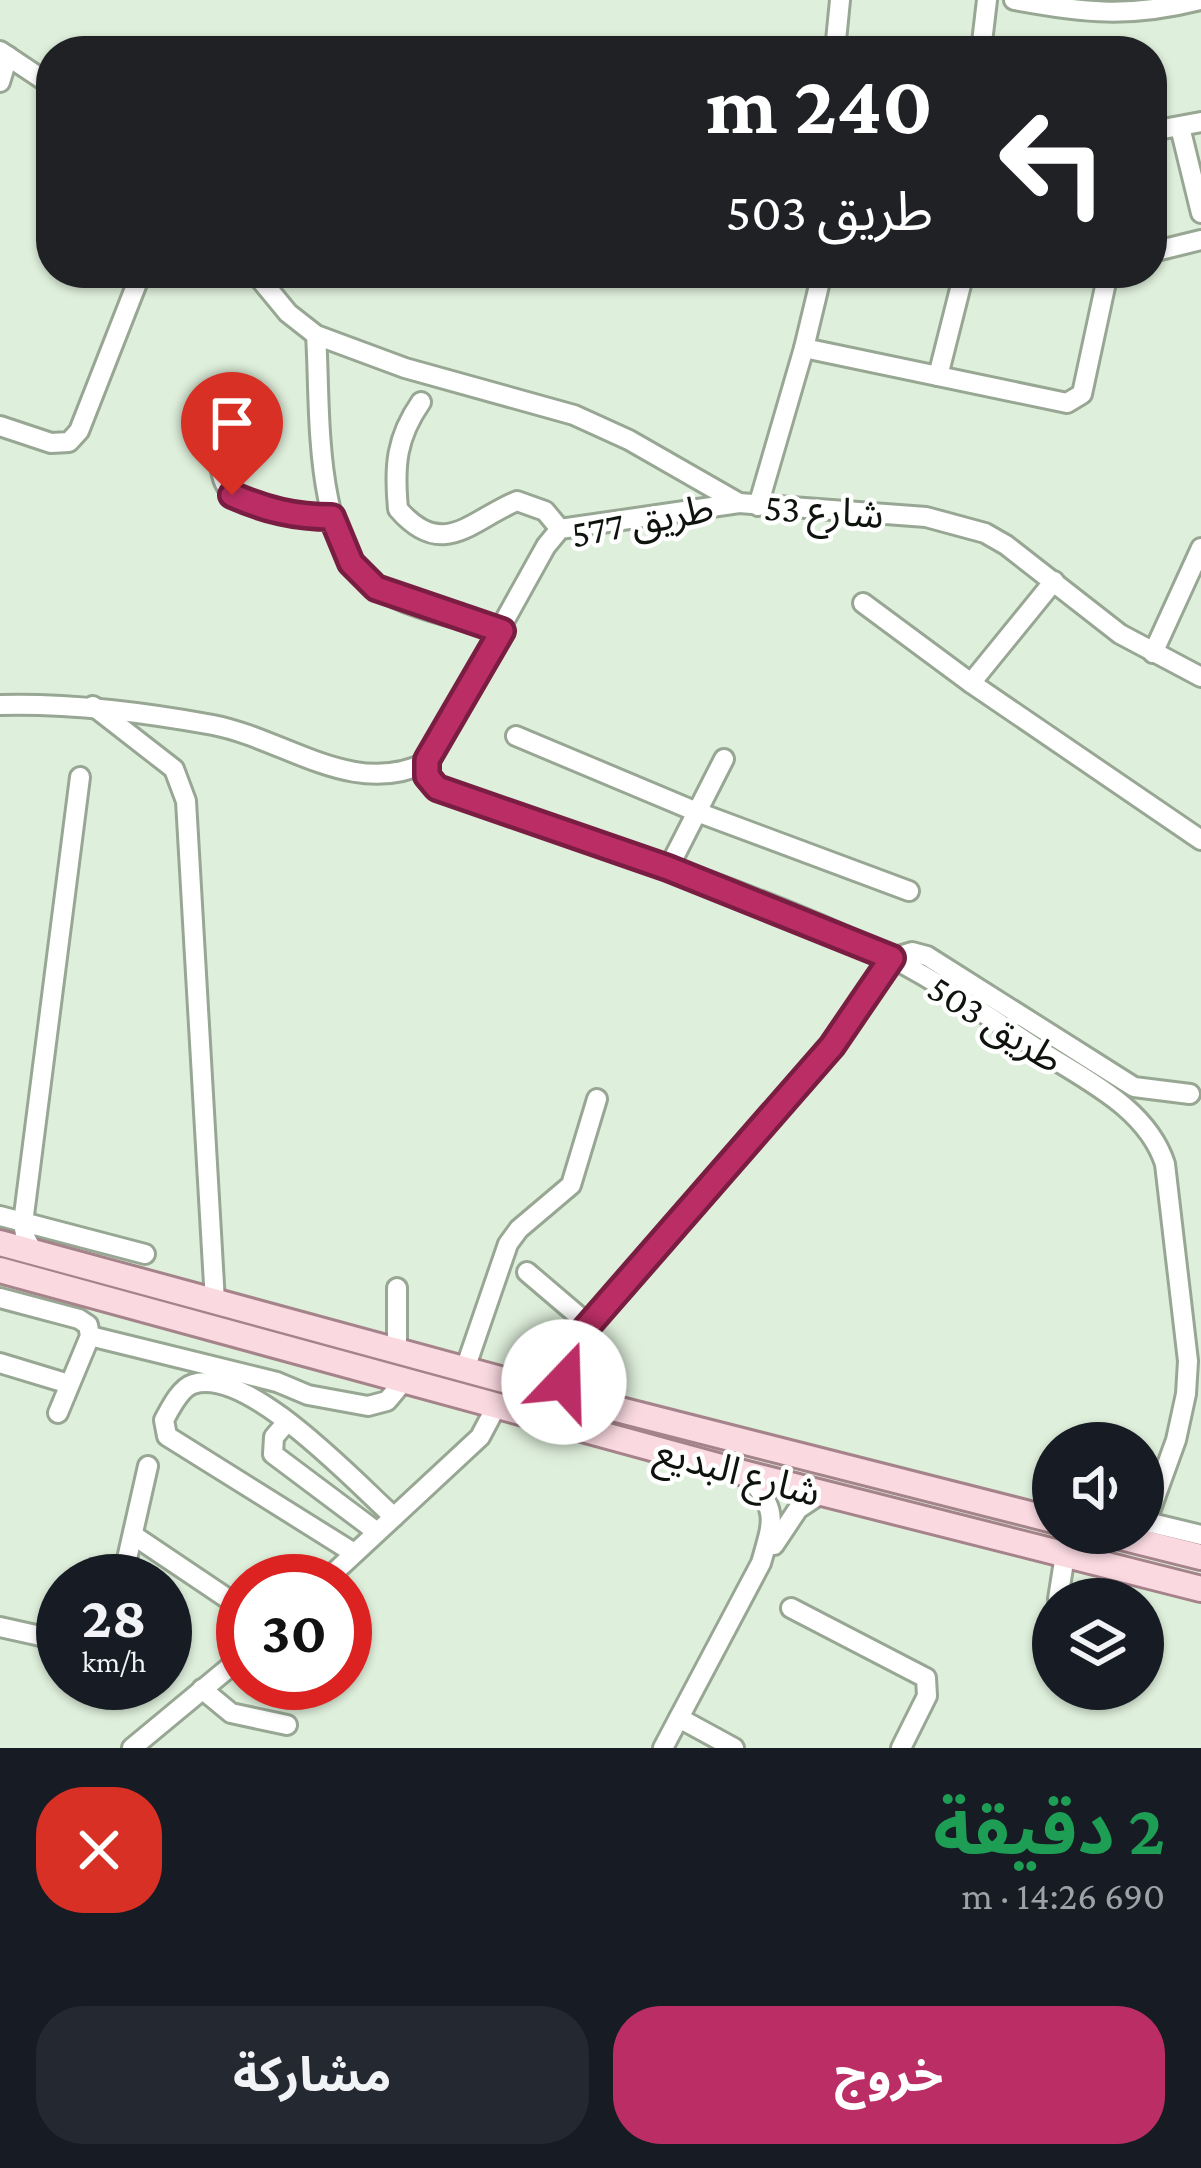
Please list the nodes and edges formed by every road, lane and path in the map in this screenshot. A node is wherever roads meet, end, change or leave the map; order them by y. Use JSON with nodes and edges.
{"nodes":[{"id":1,"x":840,"y":0,"type":"edge"},
{"id":2,"x":986,"y":0,"type":"edge"},
{"id":3,"x":1014,"y":0,"type":"edge"},
{"id":4,"x":1200,"y":0,"type":"edge"},
{"id":5,"x":1103,"y":7,"type":"edge"},
{"id":6,"x":836,"y":36,"type":"edge"},
{"id":7,"x":983,"y":36,"type":"edge"},
{"id":8,"x":4,"y":54,"type":"edge"},
{"id":9,"x":36,"y":75,"type":"edge"},
{"id":10,"x":0,"y":82,"type":"edge"},
{"id":11,"x":1201,"y":122,"type":"edge"},
{"id":12,"x":1180,"y":128,"type":"junction"},
{"id":13,"x":1167,"y":129,"type":"edge"},
{"id":14,"x":1201,"y":213,"type":"edge"},
{"id":15,"x":1201,"y":240,"type":"edge"},
{"id":16,"x":1167,"y":248,"type":"edge"},
{"id":17,"x":135,"y":288,"type":"edge"},
{"id":18,"x":267,"y":288,"type":"edge"},
{"id":19,"x":818,"y":288,"type":"edge"},
{"id":20,"x":960,"y":288,"type":"edge"},
{"id":21,"x":1105,"y":288,"type":"edge"},
{"id":22,"x":316,"y":335,"type":"junction"},
{"id":23,"x":804,"y":348,"type":"junction"},
{"id":24,"x":938,"y":376,"type":"junction"},
{"id":25,"x":421,"y":402,"type":"dead end"},
{"id":26,"x":218,"y":417,"type":"dead end"},
{"id":27,"x":0,"y":426,"type":"edge"},
{"id":28,"x":749,"y":504,"type":"junction"},
{"id":29,"x":332,"y":517,"type":"junction"},
{"id":30,"x":560,"y":529,"type":"junction"},
{"id":31,"x":1200,"y":555,"type":"edge"},
{"id":32,"x":1054,"y":581,"type":"junction"},
{"id":33,"x":863,"y":603,"type":"dead end"},
{"id":34,"x":502,"y":631,"type":"junction"},
{"id":35,"x":1153,"y":653,"type":"junction"},
{"id":36,"x":1201,"y":677,"type":"edge"},
{"id":37,"x":971,"y":683,"type":"junction"},
{"id":38,"x":0,"y":705,"type":"edge"},
{"id":39,"x":93,"y":706,"type":"junction"},
{"id":40,"x":516,"y":736,"type":"dead end"},
{"id":41,"x":724,"y":759,"type":"dead end"},
{"id":42,"x":427,"y":762,"type":"junction"},
{"id":43,"x":80,"y":777,"type":"dead end"},
{"id":44,"x":698,"y":812,"type":"junction"},
{"id":45,"x":1201,"y":840,"type":"edge"},
{"id":46,"x":668,"y":868,"type":"junction"},
{"id":47,"x":909,"y":891,"type":"dead end"},
{"id":48,"x":892,"y":958,"type":"junction"},
{"id":49,"x":1190,"y":1094,"type":"dead end"},
{"id":50,"x":597,"y":1099,"type":"dead end"},
{"id":51,"x":0,"y":1216,"type":"edge"},
{"id":52,"x":23,"y":1223,"type":"junction"},
{"id":53,"x":3,"y":1244,"type":"edge"},
{"id":54,"x":34,"y":1253,"type":"junction"},
{"id":55,"x":145,"y":1254,"type":"dead end"},
{"id":56,"x":0,"y":1270,"type":"edge"},
{"id":57,"x":527,"y":1272,"type":"dead end"},
{"id":58,"x":397,"y":1288,"type":"dead end"},
{"id":59,"x":0,"y":1298,"type":"edge"},
{"id":60,"x":215,"y":1302,"type":"junction"},
{"id":61,"x":1180,"y":1305,"type":"junction"},
{"id":62,"x":1201,"y":1308,"type":"edge"},
{"id":63,"x":588,"y":1324,"type":"junction"},
{"id":64,"x":90,"y":1336,"type":"junction"},
{"id":65,"x":397,"y":1351,"type":"junction"},
{"id":66,"x":0,"y":1363,"type":"edge"},
{"id":67,"x":465,"y":1369,"type":"junction"},
{"id":68,"x":404,"y":1382,"type":"junction"},
{"id":69,"x":69,"y":1384,"type":"junction"},
{"id":70,"x":572,"y":1397,"type":"junction"},
{"id":71,"x":496,"y":1407,"type":"junction"},
{"id":72,"x":58,"y":1413,"type":"dead end"},
{"id":73,"x":287,"y":1422,"type":"junction"},
{"id":74,"x":148,"y":1466,"type":"dead end"},
{"id":75,"x":1164,"y":1472,"type":"edge"},
{"id":76,"x":747,"y":1474,"type":"junction"},
{"id":77,"x":822,"y":1493,"type":"junction"},
{"id":78,"x":1032,"y":1515,"type":"edge"},
{"id":79,"x":394,"y":1517,"type":"junction"},
{"id":80,"x":377,"y":1532,"type":"junction"},
{"id":81,"x":1164,"y":1533,"type":"edge"},
{"id":82,"x":133,"y":1535,"type":"junction"},
{"id":83,"x":1201,"y":1535,"type":"edge"},
{"id":84,"x":1164,"y":1541,"type":"edge"},
{"id":85,"x":354,"y":1553,"type":"joint"},
{"id":86,"x":128,"y":1554,"type":"edge"},
{"id":87,"x":1065,"y":1555,"type":"junction"},
{"id":88,"x":1201,"y":1557,"type":"edge"},
{"id":89,"x":760,"y":1563,"type":"junction"},
{"id":90,"x":1061,"y":1578,"type":"edge"},
{"id":91,"x":1201,"y":1589,"type":"edge"},
{"id":92,"x":216,"y":1591,"type":"edge"},
{"id":93,"x":791,"y":1608,"type":"dead end"},
{"id":94,"x":0,"y":1627,"type":"edge"},
{"id":95,"x":36,"y":1635,"type":"edge"},
{"id":96,"x":216,"y":1678,"type":"edge"},
{"id":97,"x":202,"y":1689,"type":"junction"},
{"id":98,"x":679,"y":1718,"type":"junction"},
{"id":99,"x":287,"y":1725,"type":"dead end"},
{"id":100,"x":132,"y":1748,"type":"edge"},
{"id":101,"x":663,"y":1748,"type":"edge"},
{"id":102,"x":734,"y":1748,"type":"edge"},
{"id":103,"x":901,"y":1748,"type":"edge"}],
"edges":[{"from":1,"to":6,"type":"street"},
{"from":2,"to":7,"type":"street"},
{"from":3,"to":5,"type":"street"},
{"from":4,"to":5,"type":"street"},
{"from":8,"to":9,"type":"street"},
{"from":8,"to":10,"type":"street"},
{"from":11,"to":12,"type":"street"},
{"from":12,"to":13,"type":"street"},
{"from":12,"to":14,"type":"street"},
{"from":15,"to":16,"type":"street"},
{"from":17,"to":27,"type":"street"},
{"from":18,"to":22,"type":"street","name":"شارع 53"},
{"from":19,"to":23,"type":"street"},
{"from":20,"to":24,"type":"street"},
{"from":21,"to":24,"type":"street"},
{"from":22,"to":28,"type":"street","name":"شارع 53"},
{"from":22,"to":29,"type":"street"},
{"from":23,"to":24,"type":"street"},
{"from":23,"to":28,"type":"street"},
{"from":25,"to":30,"type":"street"},
{"from":26,"to":29,"type":"street"},
{"from":28,"to":30,"type":"street","name":"طريق 577"},
{"from":28,"to":32,"type":"street","name":"شارع 53"},
{"from":29,"to":34,"type":"street"},
{"from":30,"to":34,"type":"street","name":"طريق 577"},
{"from":31,"to":35,"type":"street"},
{"from":32,"to":35,"type":"street","name":"شارع 53"},
{"from":32,"to":37,"type":"street"},
{"from":33,"to":37,"type":"street"},
{"from":34,"to":42,"type":"street","name":"طريق 577"},
{"from":35,"to":36,"type":"street","name":"شارع 53"},
{"from":37,"to":45,"type":"street"},
{"from":38,"to":39,"type":"street"},
{"from":39,"to":42,"type":"street"},
{"from":39,"to":60,"type":"street"},
{"from":40,"to":44,"type":"street"},
{"from":41,"to":44,"type":"street"},
{"from":42,"to":46,"type":"street","name":"طريق 503"},
{"from":43,"to":52,"type":"street"},
{"from":44,"to":46,"type":"street"},
{"from":44,"to":47,"type":"street"},
{"from":46,"to":48,"type":"street","name":"طريق 503"},
{"from":48,"to":49,"type":"street"},
{"from":48,"to":61,"type":"street","name":"طريق 503"},
{"from":48,"to":63,"type":"street"},
{"from":50,"to":67,"type":"street"},
{"from":51,"to":52,"type":"street"},
{"from":52,"to":53,"type":"street"},
{"from":52,"to":54,"type":"street"},
{"from":52,"to":55,"type":"street"},
{"from":53,"to":54,"type":"main road","name":"شارع البديع"},
{"from":54,"to":60,"type":"main road","name":"شارع البديع"},
{"from":56,"to":68,"type":"main road","name":"شارع البديع"},
{"from":57,"to":63,"type":"street"},
{"from":58,"to":65,"type":"street"},
{"from":59,"to":64,"type":"street"},
{"from":60,"to":65,"type":"main road","name":"شارع البديع"},
{"from":61,"to":62,"type":"street"},
{"from":61,"to":75,"type":"street","name":"طريق 503"},
{"from":63,"to":70,"type":"street"},
{"from":64,"to":68,"type":"street"},
{"from":64,"to":69,"type":"street"},
{"from":65,"to":67,"type":"main road","name":"شارع البديع"},
{"from":66,"to":69,"type":"street"},
{"from":67,"to":70,"type":"main road","name":"شارع البديع"},
{"from":68,"to":71,"type":"main road","name":"شارع البديع"},
{"from":69,"to":72,"type":"street"},
{"from":70,"to":78,"type":"main road","name":"شارع البديع"},
{"from":71,"to":76,"type":"main road","name":"شارع البديع"},
{"from":71,"to":79,"type":"street"},
{"from":73,"to":79,"type":"street"},
{"from":73,"to":80,"type":"street"},
{"from":73,"to":85,"type":"street"},
{"from":74,"to":82,"type":"street"},
{"from":76,"to":77,"type":"main road","name":"شارع البديع"},
{"from":76,"to":89,"type":"street"},
{"from":77,"to":87,"type":"main road","name":"شارع البديع"},
{"from":77,"to":89,"type":"street"},
{"from":79,"to":80,"type":"street"},
{"from":80,"to":85,"type":"street"},
{"from":81,"to":83,"type":"street"},
{"from":82,"to":86,"type":"street"},
{"from":82,"to":92,"type":"street"},
{"from":84,"to":88,"type":"main road"},
{"from":87,"to":90,"type":"street"},
{"from":87,"to":91,"type":"main road","name":"شارع البديع"},
{"from":89,"to":98,"type":"street"},
{"from":93,"to":103,"type":"street"},
{"from":94,"to":95,"type":"street"},
{"from":96,"to":97,"type":"street"},
{"from":97,"to":99,"type":"street"},
{"from":97,"to":100,"type":"street"},
{"from":98,"to":101,"type":"street"},
{"from":98,"to":102,"type":"street"}]}
